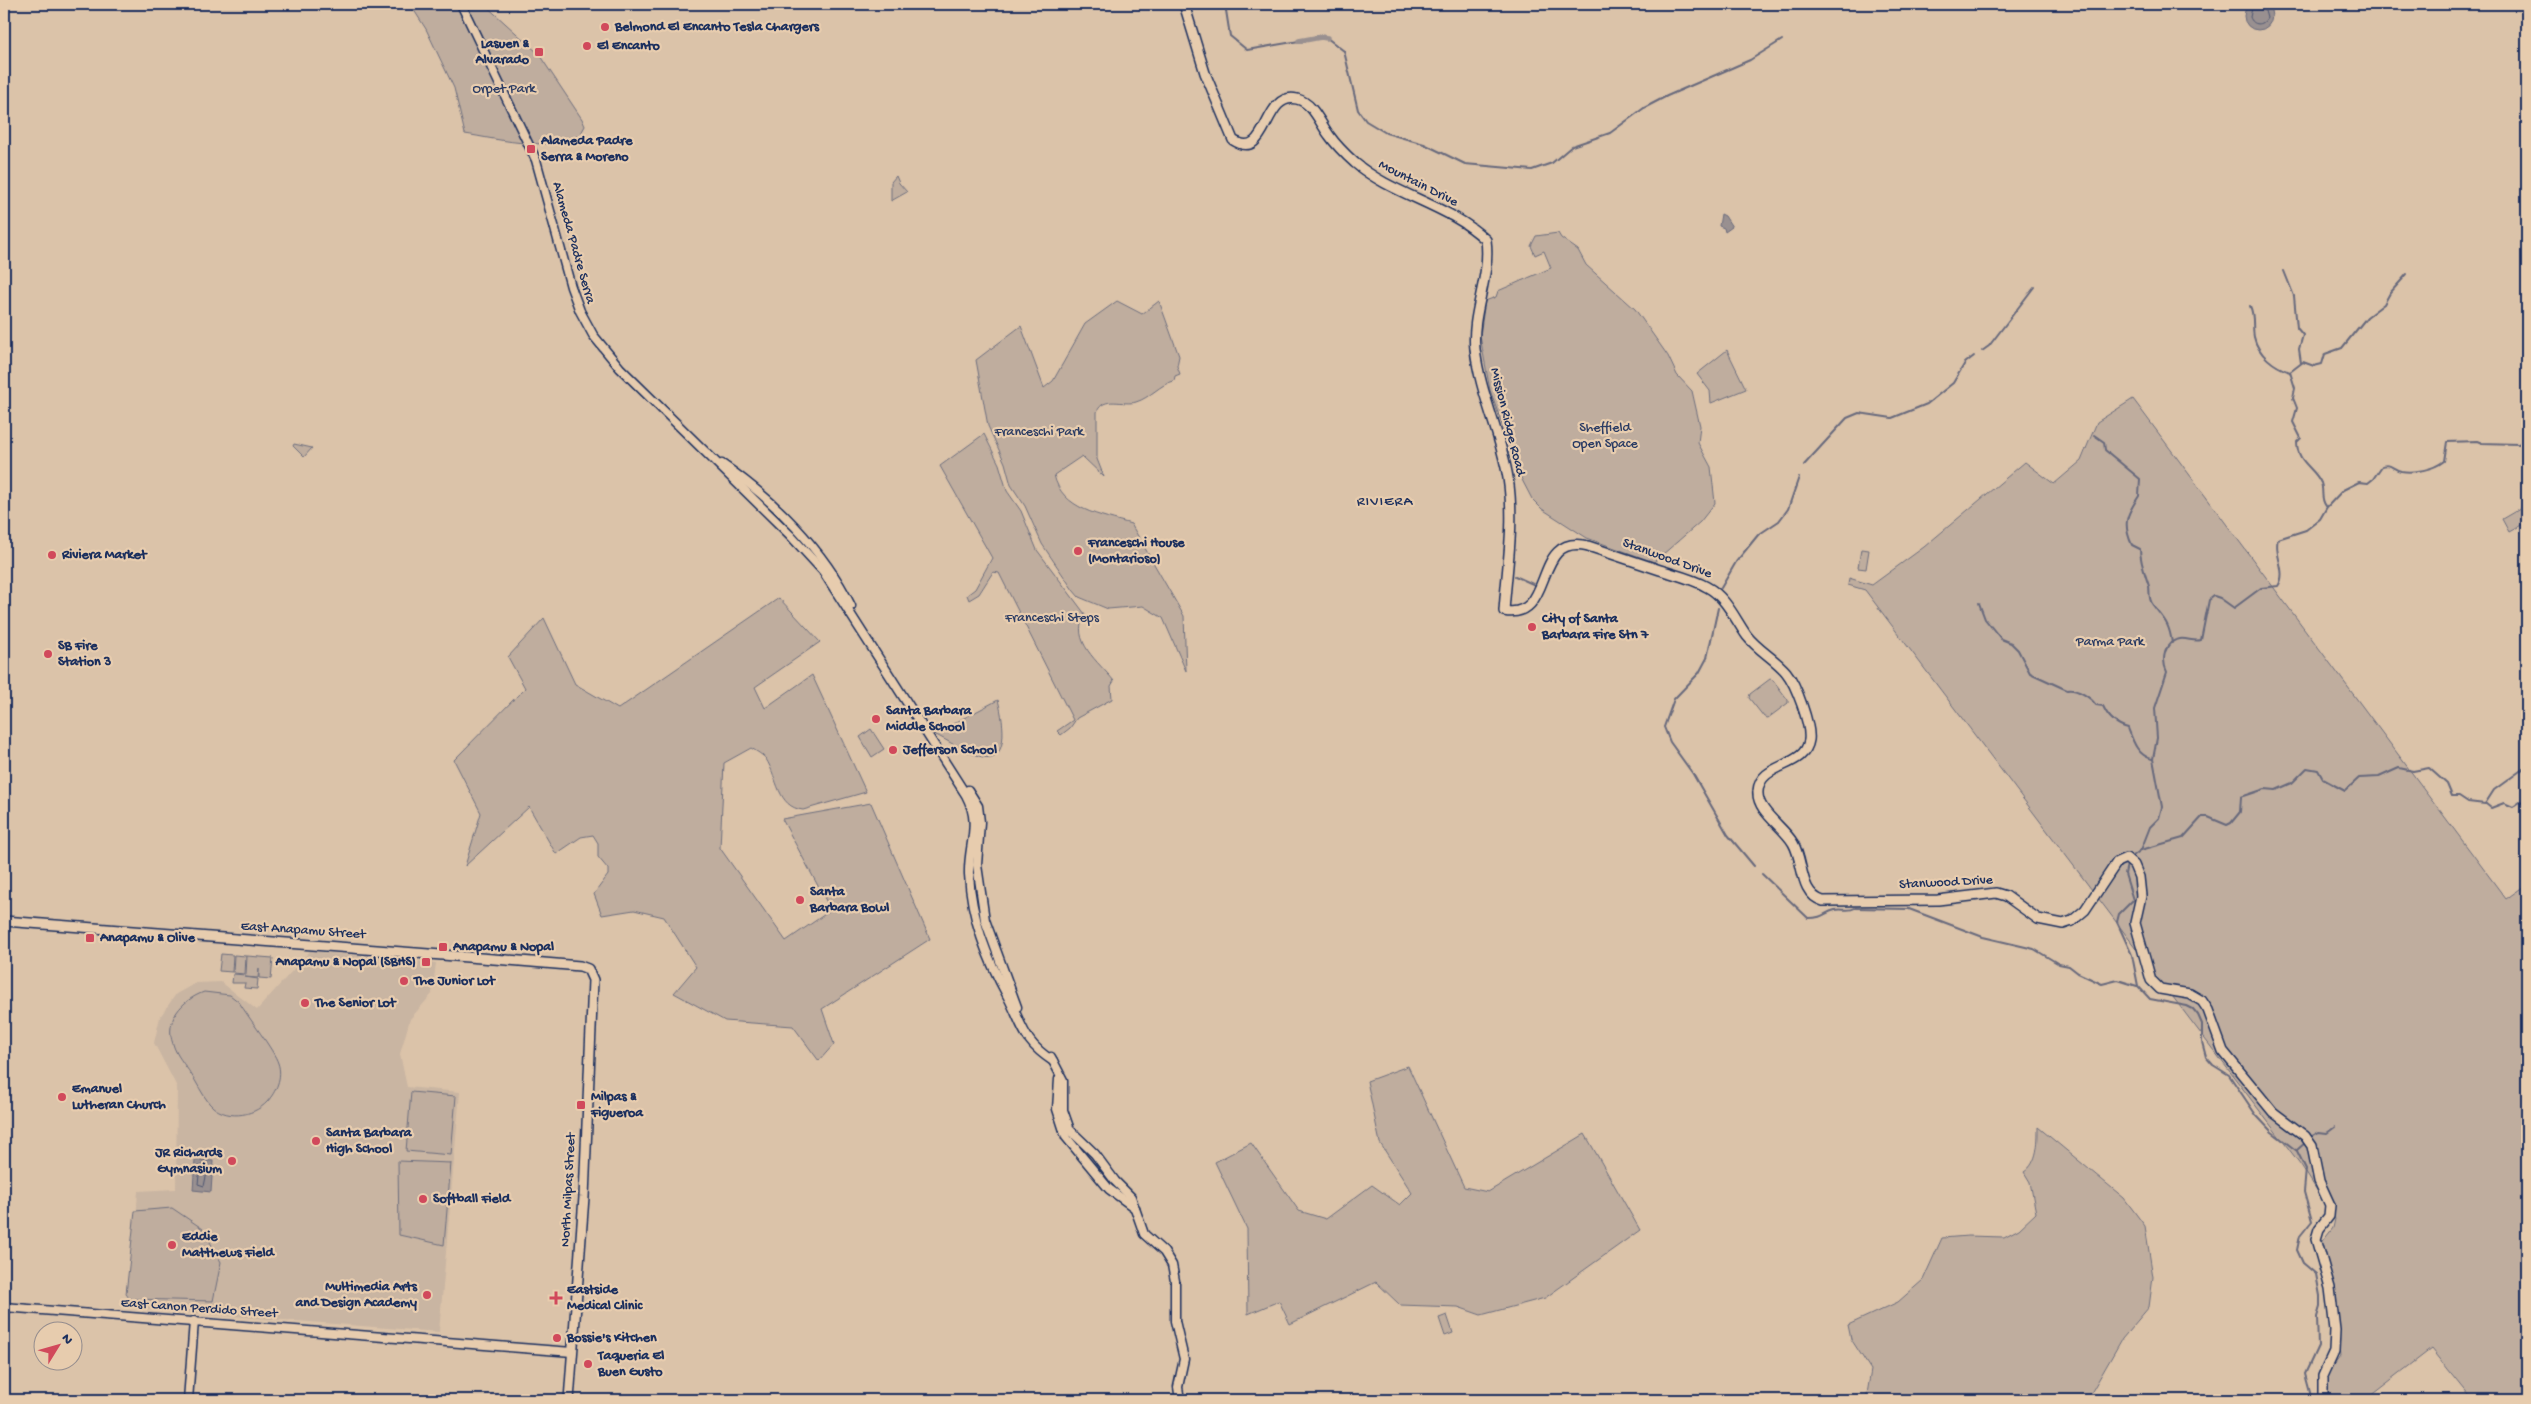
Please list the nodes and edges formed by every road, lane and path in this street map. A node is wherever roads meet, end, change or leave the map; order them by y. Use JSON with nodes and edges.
{"nodes":[{"id":1,"x":461,"y":4,"type":"edge"},
{"id":2,"x":1184,"y":4,"type":"edge"},
{"id":3,"x":1486,"y":240,"type":"joint"},
{"id":4,"x":1504,"y":611,"type":"joint"},
{"id":5,"x":932,"y":740,"type":"junction"},
{"id":6,"x":4,"y":921,"type":"edge"},
{"id":7,"x":594,"y":980,"type":"joint"},
{"id":8,"x":1053,"y":1061,"type":"junction"},
{"id":9,"x":4,"y":1307,"type":"edge"},
{"id":10,"x":194,"y":1321,"type":"junction"},
{"id":11,"x":572,"y":1352,"type":"junction"},
{"id":12,"x":188,"y":1400,"type":"edge"},
{"id":13,"x":568,"y":1400,"type":"edge"},
{"id":14,"x":1180,"y":1400,"type":"edge"},
{"id":15,"x":2324,"y":1400,"type":"edge"}],
"edges":[{"from":1,"to":5,"type":"street","name":"Alameda Padre Serra"},
{"from":2,"to":3,"type":"main road","name":"Mountain Drive"},
{"from":3,"to":4,"type":"main road","name":"Mission Ridge Road"},
{"from":4,"to":15,"type":"main road","name":"Stanwood Drive"},
{"from":5,"to":8,"type":"street","name":"Alameda Padre Serra"},
{"from":5,"to":8,"type":"street","name":"Alameda Padre Serra"},
{"from":6,"to":7,"type":"main road","name":"East Anapamu Street"},
{"from":7,"to":11,"type":"main road","name":"North Milpas Street"},
{"from":8,"to":14,"type":"street","name":"Alameda Padre Serra"},
{"from":9,"to":10,"type":"street","name":"East Canon Perdido Street"},
{"from":10,"to":11,"type":"street","name":"East Canon Perdido Street"},
{"from":10,"to":12,"type":"street"},
{"from":11,"to":13,"type":"main road","name":"North Milpas Street"}]}
